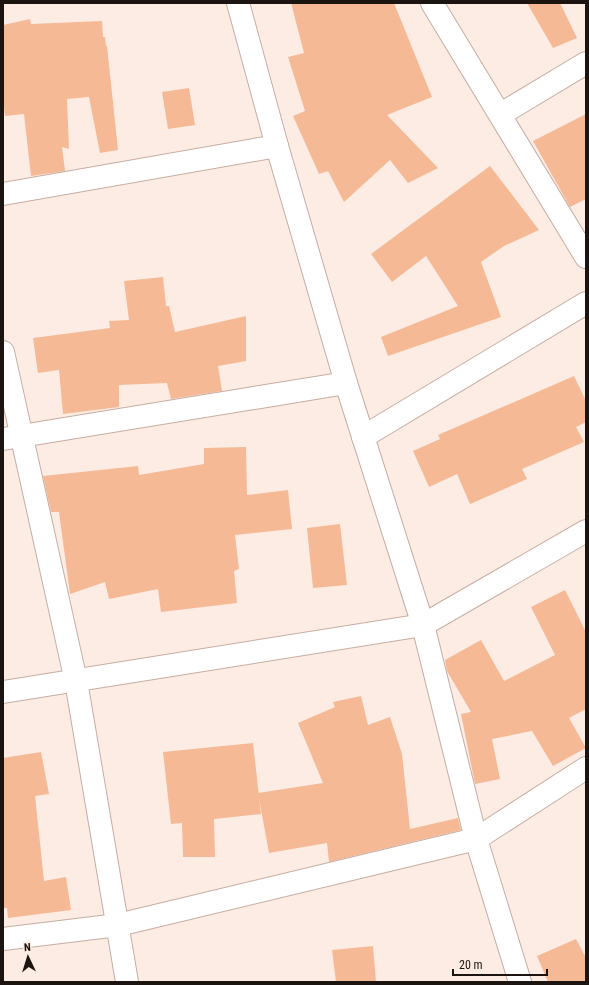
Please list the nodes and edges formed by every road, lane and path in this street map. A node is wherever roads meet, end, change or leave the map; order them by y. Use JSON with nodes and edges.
{"nodes":[{"id":1,"x":238,"y":3,"type":"edge"},
{"id":2,"x":432,"y":3,"type":"edge"},
{"id":3,"x":586,"y":63,"type":"edge"},
{"id":4,"x":500,"y":114,"type":"junction"},
{"id":5,"x":277,"y":146,"type":"junction"},
{"id":6,"x":3,"y":194,"type":"edge"},
{"id":7,"x":586,"y":257,"type":"edge"},
{"id":8,"x":586,"y":303,"type":"edge"},
{"id":9,"x":3,"y":352,"type":"edge"},
{"id":10,"x":346,"y":383,"type":"junction"},
{"id":11,"x":363,"y":437,"type":"junction"},
{"id":12,"x":12,"y":438,"type":"edge"},
{"id":13,"x":586,"y":531,"type":"edge"},
{"id":14,"x":423,"y":625,"type":"junction"},
{"id":15,"x":76,"y":681,"type":"junction"},
{"id":16,"x":3,"y":692,"type":"edge"},
{"id":17,"x":586,"y":768,"type":"edge"},
{"id":18,"x":476,"y":839,"type":"junction"},
{"id":19,"x":118,"y":925,"type":"junction"},
{"id":20,"x":3,"y":939,"type":"edge"},
{"id":21,"x":127,"y":982,"type":"edge"},
{"id":22,"x":520,"y":982,"type":"edge"}],
"edges":[{"from":1,"to":5,"type":"street"},
{"from":2,"to":4,"type":"street"},
{"from":3,"to":4,"type":"street"},
{"from":4,"to":7,"type":"street"},
{"from":5,"to":6,"type":"street"},
{"from":5,"to":10,"type":"street"},
{"from":8,"to":11,"type":"street"},
{"from":9,"to":12,"type":"street"},
{"from":10,"to":11,"type":"street"},
{"from":10,"to":12,"type":"street"},
{"from":11,"to":14,"type":"street"},
{"from":12,"to":15,"type":"street"},
{"from":13,"to":14,"type":"street"},
{"from":14,"to":15,"type":"street"},
{"from":14,"to":18,"type":"street"},
{"from":15,"to":16,"type":"street"},
{"from":15,"to":19,"type":"street"},
{"from":17,"to":18,"type":"street"},
{"from":18,"to":19,"type":"street"},
{"from":18,"to":22,"type":"street"},
{"from":19,"to":20,"type":"street"},
{"from":19,"to":21,"type":"street"}]}
